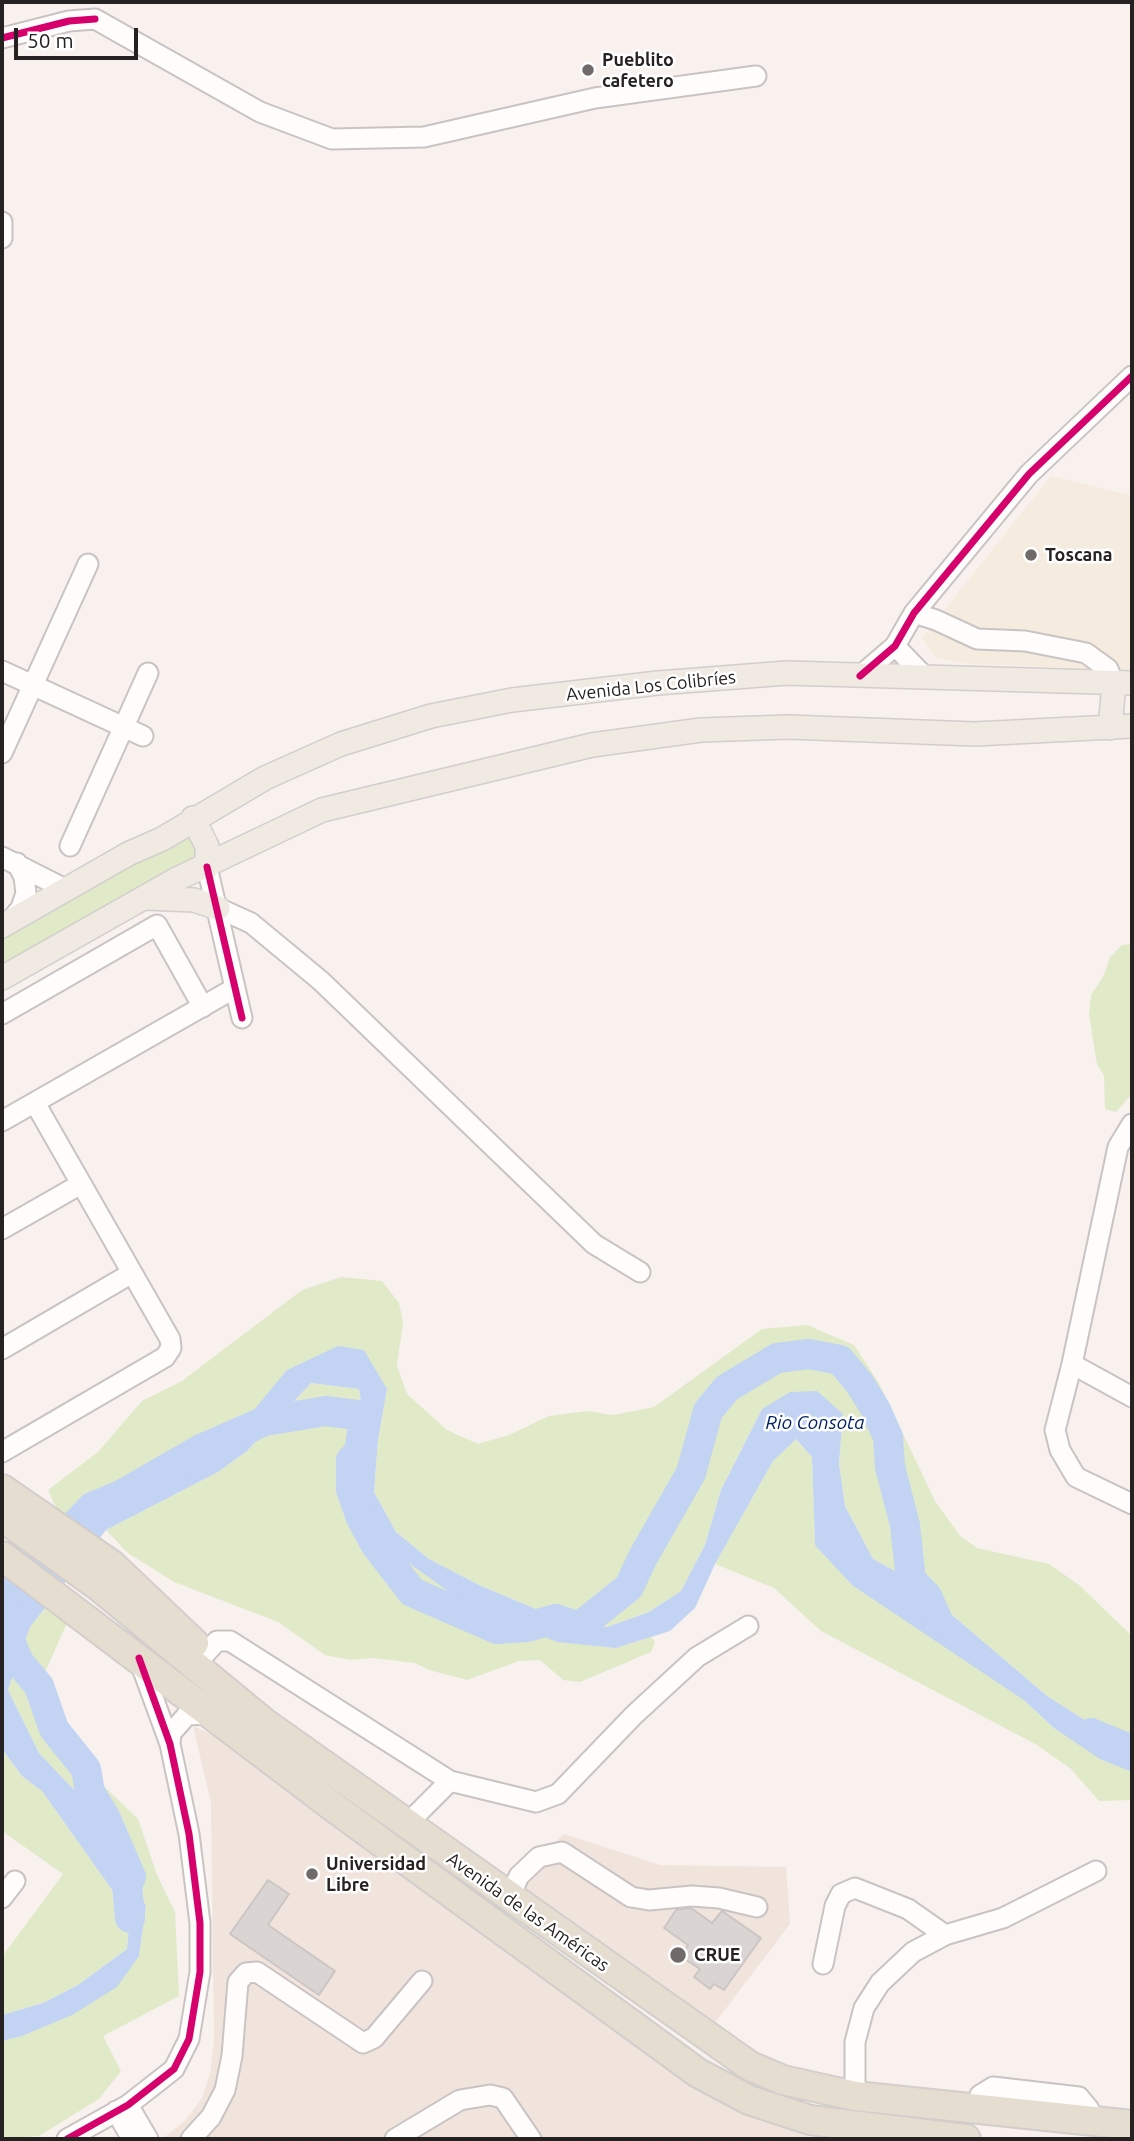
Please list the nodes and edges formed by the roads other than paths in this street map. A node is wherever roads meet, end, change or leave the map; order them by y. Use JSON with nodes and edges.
{"nodes":[{"id":1,"x":2,"y":38,"type":"edge"},
{"id":2,"x":756,"y":76,"type":"dead end"},
{"id":3,"x":2,"y":222,"type":"edge"},
{"id":4,"x":2,"y":238,"type":"edge"},
{"id":5,"x":1132,"y":376,"type":"edge"},
{"id":6,"x":88,"y":565,"type":"dead end"},
{"id":7,"x":914,"y":613,"type":"junction"},
{"id":8,"x":895,"y":646,"type":"junction"},
{"id":9,"x":2,"y":671,"type":"edge"},
{"id":10,"x":148,"y":673,"type":"dead end"},
{"id":11,"x":860,"y":676,"type":"junction"},
{"id":12,"x":926,"y":678,"type":"junction"},
{"id":13,"x":32,"y":684,"type":"junction"},
{"id":14,"x":1123,"y":684,"type":"edge"},
{"id":15,"x":124,"y":727,"type":"junction"},
{"id":16,"x":1121,"y":727,"type":"edge"},
{"id":17,"x":144,"y":736,"type":"dead end"},
{"id":18,"x":2,"y":753,"type":"edge"},
{"id":19,"x":193,"y":818,"type":"junction"},
{"id":20,"x":70,"y":846,"type":"dead end"},
{"id":21,"x":9,"y":860,"type":"edge"},
{"id":22,"x":207,"y":867,"type":"junction"},
{"id":23,"x":65,"y":889,"type":"junction"},
{"id":24,"x":142,"y":898,"type":"junction"},
{"id":25,"x":218,"y":908,"type":"junction"},
{"id":26,"x":6,"y":923,"type":"edge"},
{"id":27,"x":2,"y":978,"type":"edge"},
{"id":28,"x":236,"y":988,"type":"junction"},
{"id":29,"x":203,"y":1007,"type":"junction"},
{"id":30,"x":2,"y":1014,"type":"edge"},
{"id":31,"x":242,"y":1018,"type":"dead end"},
{"id":32,"x":35,"y":1102,"type":"junction"},
{"id":33,"x":2,"y":1121,"type":"edge"},
{"id":34,"x":1132,"y":1124,"type":"edge"},
{"id":35,"x":81,"y":1184,"type":"junction"},
{"id":36,"x":2,"y":1229,"type":"edge"},
{"id":37,"x":640,"y":1272,"type":"dead end"},
{"id":38,"x":132,"y":1273,"type":"junction"},
{"id":39,"x":2,"y":1349,"type":"edge"},
{"id":40,"x":1072,"y":1364,"type":"junction"},
{"id":41,"x":1132,"y":1397,"type":"edge"},
{"id":42,"x":2,"y":1452,"type":"edge"},
{"id":43,"x":2,"y":1489,"type":"edge"},
{"id":44,"x":1132,"y":1504,"type":"edge"},
{"id":45,"x":21,"y":1521,"type":"edge"},
{"id":46,"x":9,"y":1562,"type":"edge"},
{"id":47,"x":105,"y":1575,"type":"junction"},
{"id":48,"x":748,"y":1626,"type":"dead end"},
{"id":49,"x":205,"y":1654,"type":"junction"},
{"id":50,"x":139,"y":1658,"type":"junction"},
{"id":51,"x":210,"y":1714,"type":"junction"},
{"id":52,"x":266,"y":1724,"type":"junction"},
{"id":53,"x":170,"y":1744,"type":"junction"},
{"id":54,"x":450,"y":1781,"type":"junction"},
{"id":55,"x":406,"y":1825,"type":"junction"},
{"id":56,"x":1096,"y":1871,"type":"dead end"},
{"id":57,"x":15,"y":1881,"type":"dead end"},
{"id":58,"x":2,"y":1898,"type":"edge"},
{"id":59,"x":509,"y":1899,"type":"junction"},
{"id":60,"x":757,"y":1906,"type":"dead end"},
{"id":61,"x":945,"y":1935,"type":"junction"},
{"id":62,"x":823,"y":1964,"type":"dead end"},
{"id":63,"x":422,"y":1981,"type":"dead end"},
{"id":64,"x":855,"y":2096,"type":"junction"},
{"id":65,"x":122,"y":2108,"type":"junction"},
{"id":66,"x":1132,"y":2125,"type":"edge"},
{"id":67,"x":67,"y":2139,"type":"edge"},
{"id":68,"x":132,"y":2139,"type":"edge"},
{"id":69,"x":148,"y":2139,"type":"edge"},
{"id":70,"x":191,"y":2139,"type":"edge"},
{"id":71,"x":396,"y":2139,"type":"edge"},
{"id":72,"x":531,"y":2139,"type":"edge"},
{"id":73,"x":966,"y":2139,"type":"edge"}],
"edges":[{"from":1,"to":2,"type":"street"},
{"from":3,"to":4,"type":"street"},
{"from":5,"to":7,"type":"street"},
{"from":6,"to":13,"type":"street"},
{"from":7,"to":8,"type":"street"},
{"from":7,"to":14,"type":"street"},
{"from":8,"to":11,"type":"street"},
{"from":8,"to":12,"type":"street"},
{"from":9,"to":13,"type":"street"},
{"from":10,"to":15,"type":"street"},
{"from":11,"to":12,"type":"main road","name":"Avenida Los Colibríes"},
{"from":11,"to":19,"type":"main road","name":"Avenida Los Colibríes"},
{"from":12,"to":14,"type":"main road","name":"Avenida Los Colibríes"},
{"from":13,"to":15,"type":"street"},
{"from":13,"to":18,"type":"street"},
{"from":14,"to":16,"type":"main road"},
{"from":15,"to":17,"type":"street"},
{"from":15,"to":20,"type":"street"},
{"from":16,"to":22,"type":"main road"},
{"from":19,"to":22,"type":"main road"},
{"from":19,"to":23,"type":"main road","name":"Avenida Los Colibríes"},
{"from":21,"to":23,"type":"street"},
{"from":21,"to":26,"type":"street"},
{"from":22,"to":24,"type":"main road"},
{"from":22,"to":25,"type":"street"},
{"from":23,"to":26,"type":"main road","name":"Avenida Los Colibríes"},
{"from":24,"to":25,"type":"main road"},
{"from":24,"to":27,"type":"main road"},
{"from":25,"to":28,"type":"street"},
{"from":25,"to":37,"type":"street"},
{"from":28,"to":29,"type":"street"},
{"from":28,"to":31,"type":"street"},
{"from":29,"to":30,"type":"street"},
{"from":29,"to":32,"type":"street"},
{"from":32,"to":33,"type":"street"},
{"from":32,"to":35,"type":"street"},
{"from":34,"to":40,"type":"street"},
{"from":35,"to":36,"type":"street"},
{"from":35,"to":38,"type":"street"},
{"from":38,"to":39,"type":"street"},
{"from":38,"to":42,"type":"street"},
{"from":40,"to":41,"type":"street"},
{"from":40,"to":44,"type":"street"},
{"from":43,"to":45,"type":"highway"},
{"from":45,"to":47,"type":"highway"},
{"from":46,"to":50,"type":"highway","name":"Avenida de las Américas"},
{"from":47,"to":49,"type":"highway"},
{"from":47,"to":52,"type":"highway","name":"Avenida de las Américas"},
{"from":48,"to":54,"type":"street"},
{"from":49,"to":52,"type":"highway"},
{"from":49,"to":54,"type":"street"},
{"from":50,"to":51,"type":"highway","name":"Avenida de las Américas"},
{"from":50,"to":53,"type":"street"},
{"from":51,"to":53,"type":"street"},
{"from":51,"to":73,"type":"highway","name":"Avenida de las Américas"},
{"from":52,"to":55,"type":"highway","name":"Avenida de las Américas"},
{"from":53,"to":65,"type":"street"},
{"from":54,"to":55,"type":"street"},
{"from":55,"to":59,"type":"highway","name":"Avenida de las Américas"},
{"from":56,"to":61,"type":"street"},
{"from":57,"to":58,"type":"street"},
{"from":59,"to":60,"type":"street"},
{"from":59,"to":64,"type":"highway","name":"Avenida de las Américas"},
{"from":61,"to":62,"type":"street"},
{"from":61,"to":64,"type":"street"},
{"from":63,"to":70,"type":"street"},
{"from":64,"to":66,"type":"highway","name":"Avenida de las Américas"},
{"from":65,"to":67,"type":"street"},
{"from":65,"to":68,"type":"street"},
{"from":65,"to":69,"type":"street"},
{"from":71,"to":72,"type":"street"}]}
